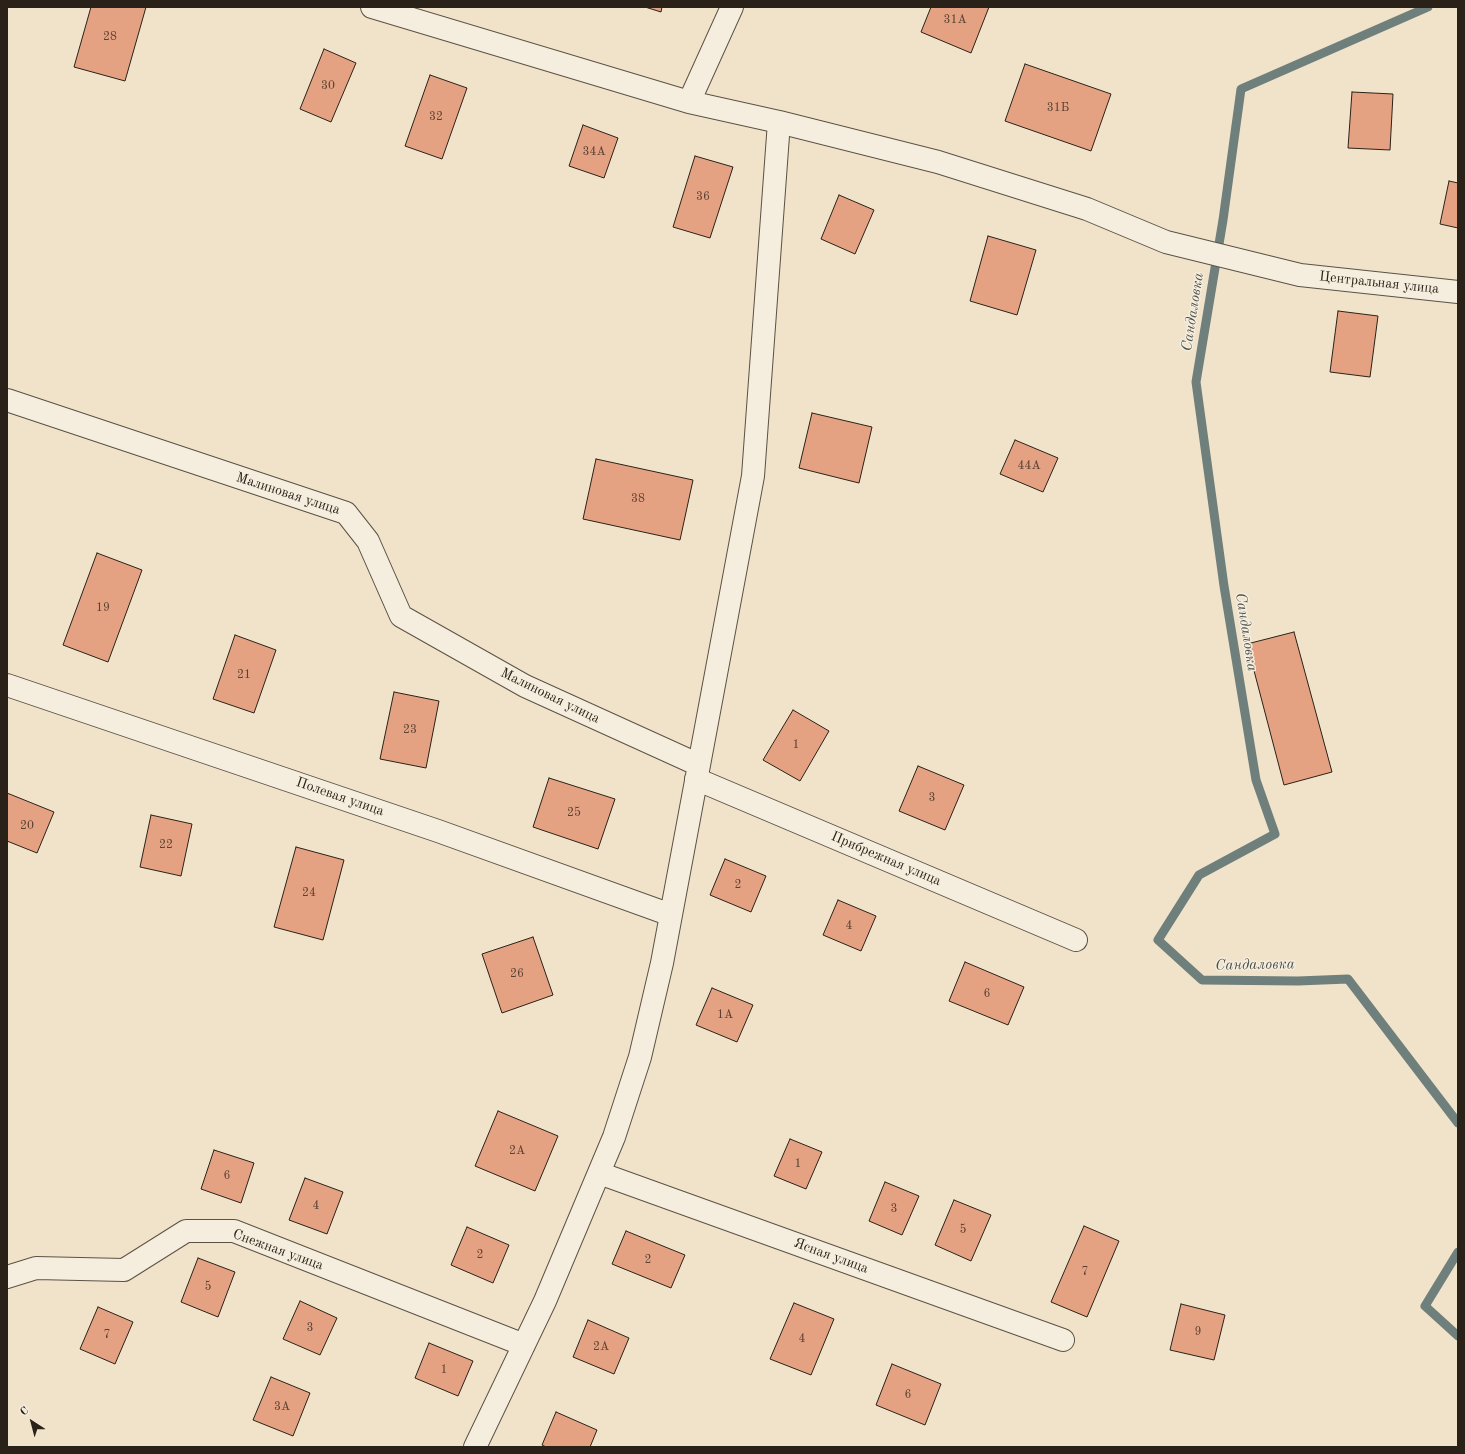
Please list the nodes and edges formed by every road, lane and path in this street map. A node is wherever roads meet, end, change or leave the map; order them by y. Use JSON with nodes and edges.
{"nodes":[{"id":1,"x":372,"y":7,"type":"edge"},
{"id":2,"x":732,"y":7,"type":"edge"},
{"id":3,"x":690,"y":102,"type":"junction"},
{"id":4,"x":779,"y":122,"type":"junction"},
{"id":5,"x":1458,"y":292,"type":"edge"},
{"id":6,"x":7,"y":400,"type":"edge"},
{"id":7,"x":7,"y":685,"type":"edge"},
{"id":8,"x":698,"y":772,"type":"junction"},
{"id":9,"x":671,"y":915,"type":"junction"},
{"id":10,"x":1076,"y":940,"type":"dead end"},
{"id":11,"x":599,"y":1172,"type":"junction"},
{"id":12,"x":7,"y":1277,"type":"edge"},
{"id":13,"x":1063,"y":1340,"type":"dead end"},
{"id":14,"x":524,"y":1345,"type":"junction"},
{"id":15,"x":476,"y":1447,"type":"edge"}],
"edges":[{"from":1,"to":3,"type":"street","name":"Центральная улица"},
{"from":2,"to":3,"type":"street"},
{"from":3,"to":4,"type":"street","name":"Центральная улица"},
{"from":4,"to":5,"type":"street","name":"Центральная улица"},
{"from":4,"to":8,"type":"street"},
{"from":6,"to":8,"type":"street","name":"Малиновая улица"},
{"from":7,"to":9,"type":"street","name":"Полевая улица"},
{"from":8,"to":9,"type":"street"},
{"from":8,"to":10,"type":"street","name":"Прибрежная улица"},
{"from":9,"to":11,"type":"street"},
{"from":11,"to":13,"type":"street","name":"Ясная улица"},
{"from":11,"to":14,"type":"street"},
{"from":12,"to":14,"type":"street","name":"Снежная улица"},
{"from":14,"to":15,"type":"street"}]}
